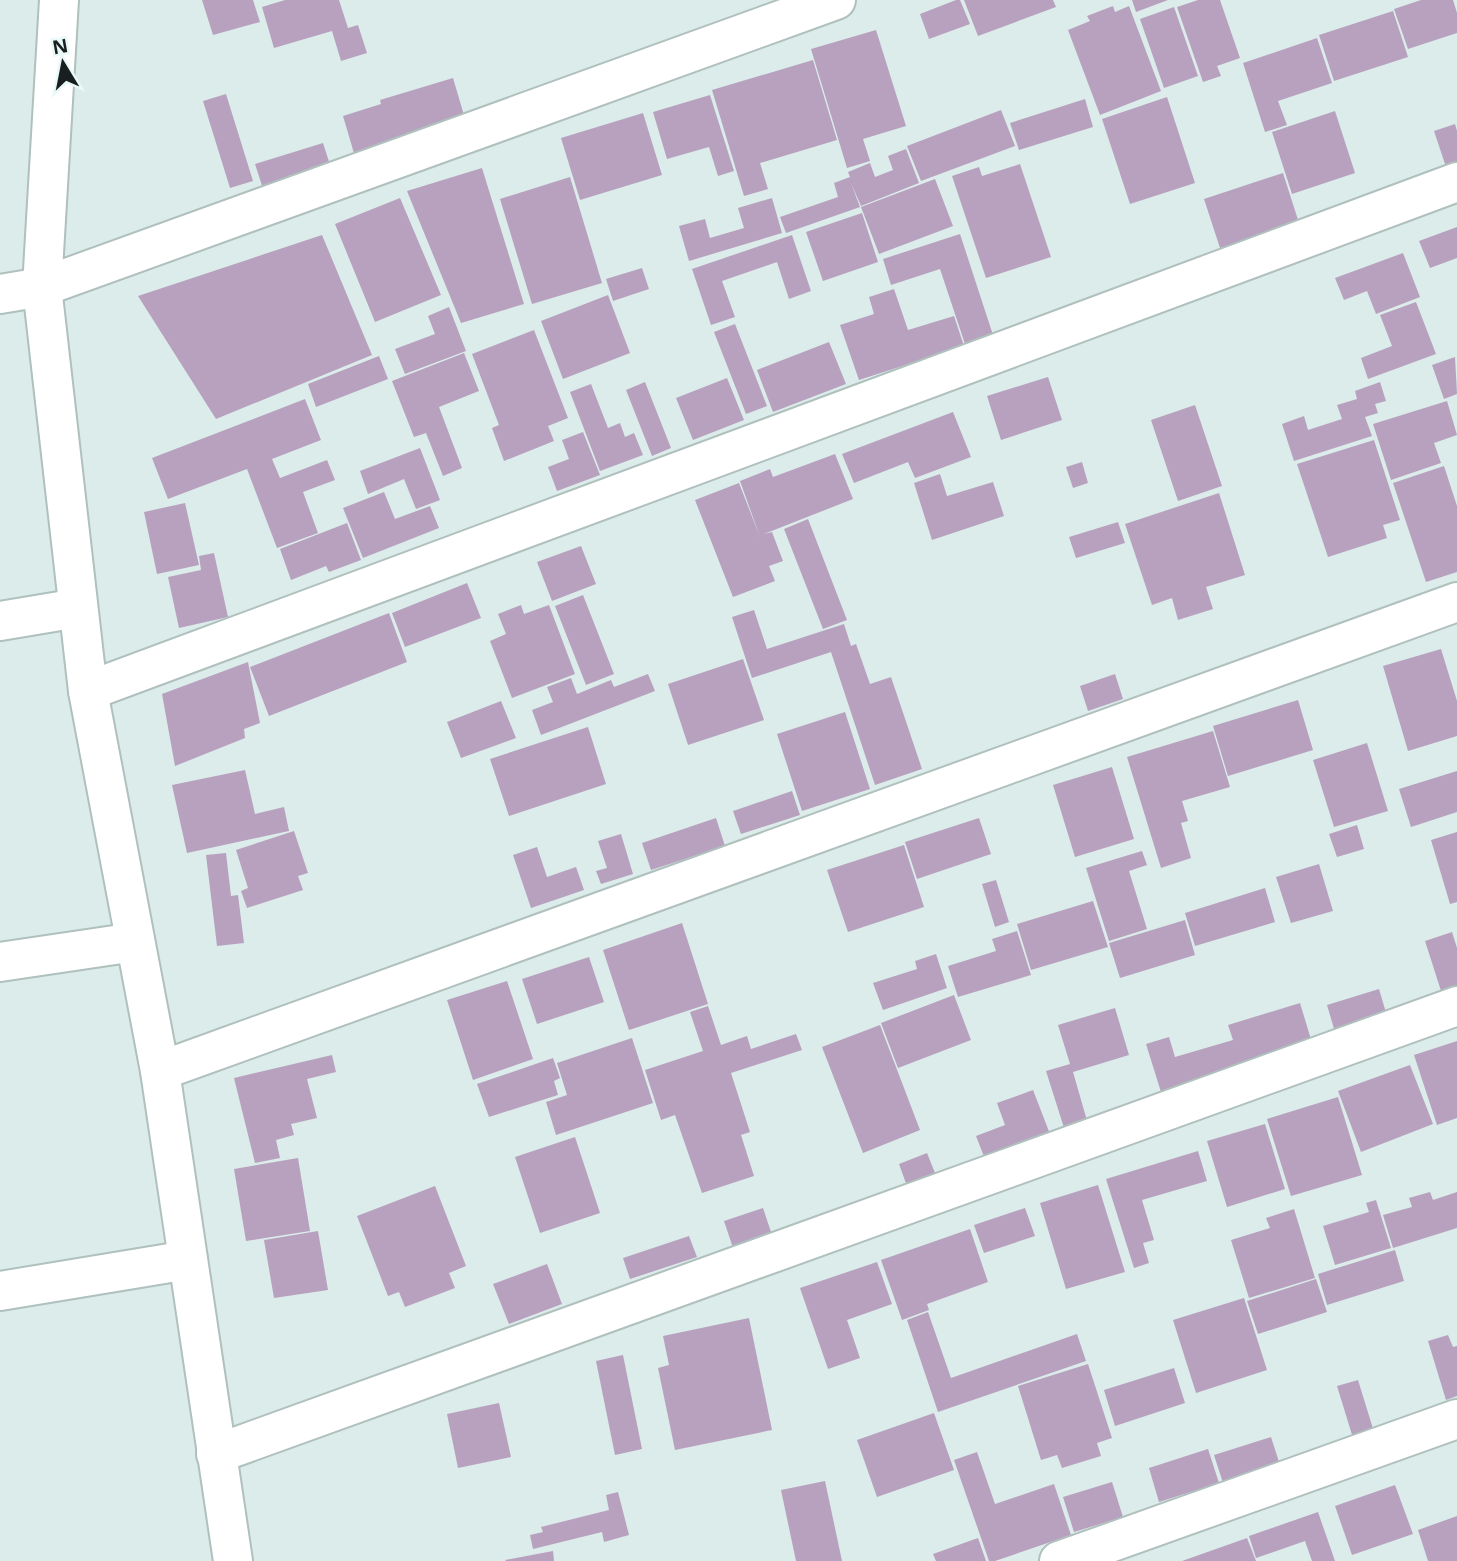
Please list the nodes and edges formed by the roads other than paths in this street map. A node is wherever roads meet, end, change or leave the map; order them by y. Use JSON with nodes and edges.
{"nodes":[{"id":1,"x":59,"y":0,"type":"edge"},
{"id":2,"x":836,"y":0,"type":"edge"},
{"id":3,"x":1457,"y":182,"type":"edge"},
{"id":4,"x":42,"y":287,"type":"junction"},
{"id":5,"x":0,"y":293,"type":"edge"},
{"id":6,"x":1457,"y":602,"type":"edge"},
{"id":7,"x":78,"y":608,"type":"junction"},
{"id":8,"x":0,"y":621,"type":"edge"},
{"id":9,"x":88,"y":691,"type":"junction"},
{"id":10,"x":135,"y":942,"type":"junction"},
{"id":11,"x":0,"y":962,"type":"edge"},
{"id":12,"x":1457,"y":1006,"type":"edge"},
{"id":13,"x":160,"y":1071,"type":"junction"},
{"id":14,"x":188,"y":1260,"type":"junction"},
{"id":15,"x":0,"y":1291,"type":"edge"},
{"id":16,"x":1457,"y":1419,"type":"edge"},
{"id":17,"x":216,"y":1454,"type":"junction"},
{"id":18,"x":233,"y":1561,"type":"edge"},
{"id":19,"x":1059,"y":1561,"type":"edge"}],
"edges":[{"from":1,"to":4,"type":"street"},
{"from":2,"to":4,"type":"street"},
{"from":3,"to":9,"type":"street"},
{"from":4,"to":5,"type":"street"},
{"from":4,"to":7,"type":"street"},
{"from":6,"to":13,"type":"street"},
{"from":7,"to":8,"type":"street"},
{"from":7,"to":9,"type":"street"},
{"from":9,"to":10,"type":"street"},
{"from":10,"to":11,"type":"street"},
{"from":10,"to":13,"type":"street"},
{"from":12,"to":17,"type":"street"},
{"from":13,"to":14,"type":"street"},
{"from":14,"to":15,"type":"street"},
{"from":14,"to":17,"type":"street"},
{"from":16,"to":19,"type":"street"},
{"from":17,"to":18,"type":"street"}]}
